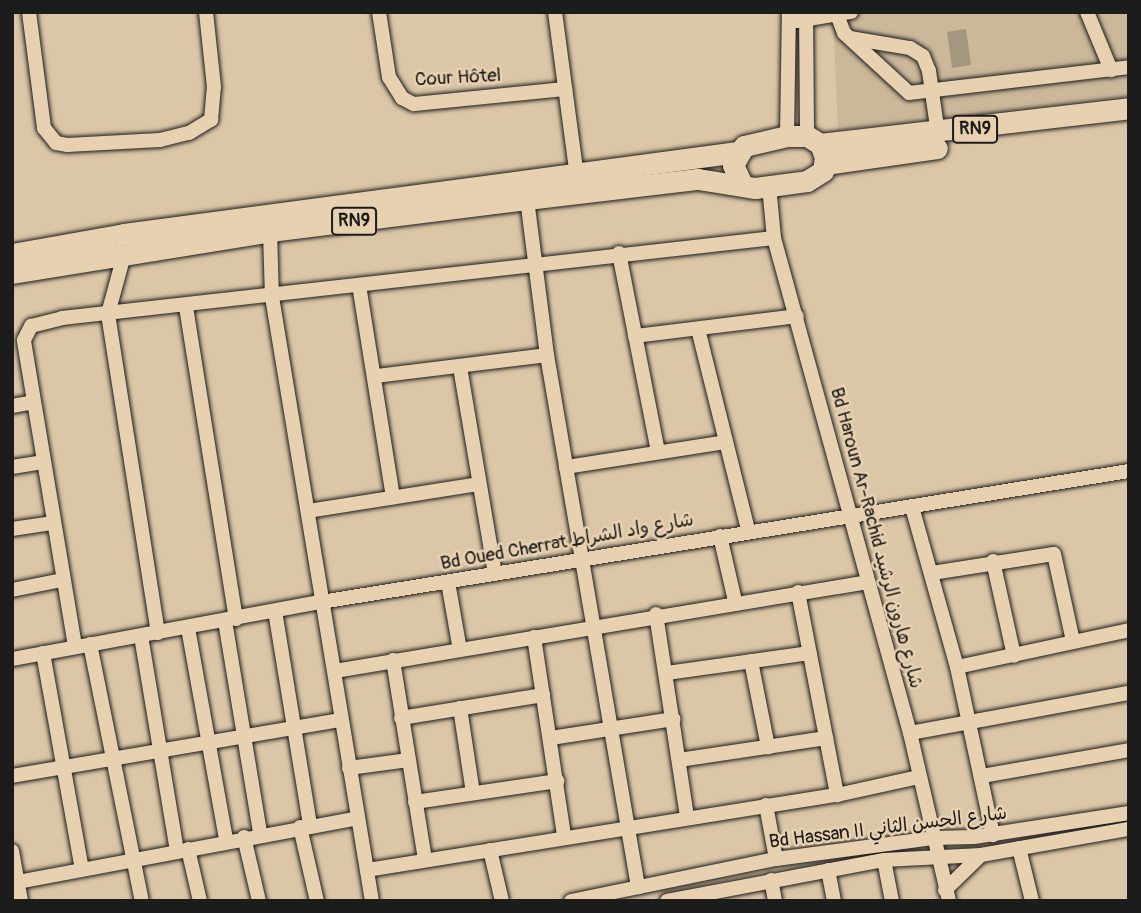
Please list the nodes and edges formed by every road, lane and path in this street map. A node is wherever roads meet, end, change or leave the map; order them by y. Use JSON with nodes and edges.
{"nodes":[{"id":1,"x":29,"y":12,"type":"edge"},
{"id":2,"x":206,"y":12,"type":"edge"},
{"id":3,"x":379,"y":12,"type":"edge"},
{"id":4,"x":555,"y":12,"type":"edge"},
{"id":5,"x":1087,"y":12,"type":"edge"},
{"id":6,"x":841,"y":14,"type":"edge"},
{"id":7,"x":806,"y":16,"type":"edge"},
{"id":8,"x":789,"y":17,"type":"edge"},
{"id":9,"x":850,"y":38,"type":"junction"},
{"id":10,"x":789,"y":43,"type":"junction"},
{"id":11,"x":807,"y":43,"type":"junction"},
{"id":12,"x":1129,"y":67,"type":"edge"},
{"id":13,"x":1111,"y":70,"type":"junction"},
{"id":14,"x":565,"y":89,"type":"junction"},
{"id":15,"x":933,"y":91,"type":"junction"},
{"id":16,"x":1129,"y":108,"type":"edge"},
{"id":17,"x":1129,"y":122,"type":"edge"},
{"id":18,"x":938,"y":134,"type":"junction"},
{"id":19,"x":810,"y":145,"type":"junction"},
{"id":20,"x":737,"y":152,"type":"junction"},
{"id":21,"x":577,"y":177,"type":"junction"},
{"id":22,"x":742,"y":184,"type":"junction"},
{"id":23,"x":769,"y":186,"type":"junction"},
{"id":24,"x":527,"y":199,"type":"junction"},
{"id":25,"x":270,"y":231,"type":"junction"},
{"id":26,"x":774,"y":238,"type":"junction"},
{"id":27,"x":619,"y":253,"type":"junction"},
{"id":28,"x":12,"y":254,"type":"edge"},
{"id":29,"x":124,"y":255,"type":"junction"},
{"id":30,"x":534,"y":263,"type":"junction"},
{"id":31,"x":12,"y":273,"type":"edge"},
{"id":32,"x":359,"y":285,"type":"junction"},
{"id":33,"x":272,"y":297,"type":"junction"},
{"id":34,"x":186,"y":307,"type":"junction"},
{"id":35,"x":108,"y":314,"type":"junction"},
{"id":36,"x":797,"y":316,"type":"junction"},
{"id":37,"x":698,"y":329,"type":"junction"},
{"id":38,"x":635,"y":336,"type":"junction"},
{"id":39,"x":547,"y":355,"type":"junction"},
{"id":40,"x":460,"y":367,"type":"junction"},
{"id":41,"x":376,"y":376,"type":"junction"},
{"id":42,"x":34,"y":402,"type":"junction"},
{"id":43,"x":12,"y":406,"type":"edge"},
{"id":44,"x":726,"y":442,"type":"junction"},
{"id":45,"x":658,"y":451,"type":"junction"},
{"id":46,"x":43,"y":462,"type":"junction"},
{"id":47,"x":12,"y":467,"type":"edge"},
{"id":48,"x":566,"y":467,"type":"junction"},
{"id":49,"x":1129,"y":471,"type":"edge"},
{"id":50,"x":479,"y":484,"type":"junction"},
{"id":51,"x":393,"y":497,"type":"junction"},
{"id":52,"x":912,"y":507,"type":"junction"},
{"id":53,"x":308,"y":511,"type":"junction"},
{"id":54,"x":848,"y":516,"type":"junction"},
{"id":55,"x":52,"y":523,"type":"junction"},
{"id":56,"x":12,"y":529,"type":"edge"},
{"id":57,"x":748,"y":530,"type":"junction"},
{"id":58,"x":720,"y":536,"type":"junction"},
{"id":59,"x":581,"y":561,"type":"junction"},
{"id":60,"x":993,"y":561,"type":"junction"},
{"id":61,"x":495,"y":573,"type":"junction"},
{"id":62,"x":932,"y":573,"type":"junction"},
{"id":63,"x":62,"y":580,"type":"junction"},
{"id":64,"x":448,"y":582,"type":"junction"},
{"id":65,"x":868,"y":582,"type":"junction"},
{"id":66,"x":12,"y":590,"type":"edge"},
{"id":67,"x":798,"y":592,"type":"junction"},
{"id":68,"x":735,"y":601,"type":"junction"},
{"id":69,"x":321,"y":602,"type":"junction"},
{"id":70,"x":275,"y":611,"type":"junction"},
{"id":71,"x":656,"y":614,"type":"junction"},
{"id":72,"x":231,"y":620,"type":"junction"},
{"id":73,"x":592,"y":627,"type":"junction"},
{"id":74,"x":188,"y":628,"type":"junction"},
{"id":75,"x":1129,"y":630,"type":"edge"},
{"id":76,"x":158,"y":633,"type":"junction"},
{"id":77,"x":141,"y":636,"type":"junction"},
{"id":78,"x":534,"y":637,"type":"junction"},
{"id":79,"x":1073,"y":641,"type":"junction"},
{"id":80,"x":90,"y":644,"type":"junction"},
{"id":81,"x":75,"y":646,"type":"junction"},
{"id":82,"x":460,"y":650,"type":"junction"},
{"id":83,"x":43,"y":653,"type":"junction"},
{"id":84,"x":810,"y":653,"type":"junction"},
{"id":85,"x":1014,"y":656,"type":"junction"},
{"id":86,"x":12,"y":659,"type":"edge"},
{"id":87,"x":393,"y":660,"type":"junction"},
{"id":88,"x":751,"y":661,"type":"junction"},
{"id":89,"x":957,"y":667,"type":"junction"},
{"id":90,"x":335,"y":671,"type":"junction"},
{"id":91,"x":667,"y":673,"type":"junction"},
{"id":92,"x":1129,"y":693,"type":"edge"},
{"id":93,"x":543,"y":695,"type":"junction"},
{"id":94,"x":460,"y":708,"type":"junction"},
{"id":95,"x":401,"y":718,"type":"junction"},
{"id":96,"x":674,"y":719,"type":"junction"},
{"id":97,"x":341,"y":720,"type":"junction"},
{"id":98,"x":970,"y":722,"type":"junction"},
{"id":99,"x":293,"y":728,"type":"junction"},
{"id":100,"x":609,"y":728,"type":"junction"},
{"id":101,"x":910,"y":733,"type":"junction"},
{"id":102,"x":246,"y":734,"type":"junction"},
{"id":103,"x":551,"y":738,"type":"junction"},
{"id":104,"x":826,"y":738,"type":"junction"},
{"id":105,"x":208,"y":740,"type":"junction"},
{"id":106,"x":768,"y":747,"type":"junction"},
{"id":107,"x":157,"y":748,"type":"junction"},
{"id":108,"x":1129,"y":750,"type":"edge"},
{"id":109,"x":111,"y":757,"type":"junction"},
{"id":110,"x":408,"y":760,"type":"junction"},
{"id":111,"x":679,"y":760,"type":"junction"},
{"id":112,"x":63,"y":768,"type":"junction"},
{"id":113,"x":349,"y":768,"type":"junction"},
{"id":114,"x":12,"y":776,"type":"edge"},
{"id":115,"x":982,"y":776,"type":"junction"},
{"id":116,"x":919,"y":777,"type":"junction"},
{"id":117,"x":556,"y":781,"type":"junction"},
{"id":118,"x":473,"y":793,"type":"junction"},
{"id":119,"x":837,"y":794,"type":"junction"},
{"id":120,"x":415,"y":802,"type":"junction"},
{"id":121,"x":766,"y":805,"type":"junction"},
{"id":122,"x":1129,"y":813,"type":"edge"},
{"id":123,"x":687,"y":816,"type":"junction"},
{"id":124,"x":358,"y":818,"type":"junction"},
{"id":125,"x":305,"y":826,"type":"junction"},
{"id":126,"x":625,"y":827,"type":"junction"},
{"id":127,"x":1129,"y":828,"type":"edge"},
{"id":128,"x":260,"y":833,"type":"junction"},
{"id":129,"x":993,"y":835,"type":"junction"},
{"id":130,"x":564,"y":836,"type":"junction"},
{"id":131,"x":244,"y":837,"type":"junction"},
{"id":132,"x":933,"y":838,"type":"junction"},
{"id":133,"x":226,"y":839,"type":"junction"},
{"id":134,"x":1019,"y":848,"type":"junction"},
{"id":135,"x":182,"y":850,"type":"junction"},
{"id":136,"x":490,"y":850,"type":"junction"},
{"id":137,"x":12,"y":851,"type":"edge"},
{"id":138,"x":936,"y":854,"type":"junction"},
{"id":139,"x":981,"y":855,"type":"junction"},
{"id":140,"x":133,"y":858,"type":"junction"},
{"id":141,"x":425,"y":859,"type":"junction"},
{"id":142,"x":776,"y":859,"type":"junction"},
{"id":143,"x":884,"y":860,"type":"junction"},
{"id":144,"x":82,"y":869,"type":"junction"},
{"id":145,"x":367,"y":870,"type":"junction"},
{"id":146,"x":828,"y":870,"type":"junction"},
{"id":147,"x":771,"y":880,"type":"junction"},
{"id":148,"x":15,"y":882,"type":"edge"},
{"id":149,"x":638,"y":887,"type":"junction"},
{"id":150,"x":947,"y":895,"type":"edge"},
{"id":151,"x":718,"y":896,"type":"edge"},
{"id":152,"x":601,"y":898,"type":"edge"},
{"id":153,"x":21,"y":901,"type":"edge"},
{"id":154,"x":142,"y":901,"type":"edge"},
{"id":155,"x":200,"y":901,"type":"edge"},
{"id":156,"x":259,"y":901,"type":"edge"},
{"id":157,"x":317,"y":901,"type":"edge"},
{"id":158,"x":372,"y":901,"type":"edge"},
{"id":159,"x":502,"y":901,"type":"edge"},
{"id":160,"x":571,"y":901,"type":"edge"},
{"id":161,"x":667,"y":901,"type":"edge"},
{"id":162,"x":775,"y":901,"type":"edge"},
{"id":163,"x":834,"y":901,"type":"edge"},
{"id":164,"x":892,"y":901,"type":"edge"},
{"id":165,"x":1032,"y":901,"type":"edge"}],
"edges":[{"from":1,"to":2,"type":"street"},
{"from":3,"to":14,"type":"street","name":"Cour Hôtel"},
{"from":4,"to":14,"type":"street"},
{"from":5,"to":13,"type":"street"},
{"from":6,"to":7,"type":"street"},
{"from":6,"to":9,"type":"street"},
{"from":7,"to":8,"type":"street"},
{"from":7,"to":11,"type":"street"},
{"from":8,"to":10,"type":"street"},
{"from":9,"to":15,"type":"street"},
{"from":9,"to":15,"type":"street"},
{"from":10,"to":11,"type":"street"},
{"from":10,"to":19,"type":"street"},
{"from":11,"to":19,"type":"street"},
{"from":12,"to":13,"type":"street"},
{"from":13,"to":15,"type":"street"},
{"from":14,"to":21,"type":"street"},
{"from":15,"to":18,"type":"street"},
{"from":16,"to":18,"type":"highway","number":"RN9"},
{"from":17,"to":19,"type":"highway","number":"RN9"},
{"from":18,"to":19,"type":"highway","number":"RN9"},
{"from":19,"to":20,"type":"highway","number":"RN9"},
{"from":19,"to":23,"type":"highway","number":"RN9"},
{"from":20,"to":21,"type":"highway","number":"RN9"},
{"from":20,"to":22,"type":"highway"},
{"from":21,"to":28,"type":"highway","number":"RN9"},
{"from":22,"to":23,"type":"highway","number":"RN9"},
{"from":22,"to":24,"type":"highway","number":"RN9"},
{"from":23,"to":26,"type":"street","name":"Bd Haroun Ar-Rachid شارع هارون الرشيد"},
{"from":24,"to":25,"type":"highway","number":"RN9"},
{"from":24,"to":30,"type":"street"},
{"from":25,"to":29,"type":"highway","number":"RN9"},
{"from":25,"to":33,"type":"street"},
{"from":26,"to":27,"type":"street"},
{"from":26,"to":36,"type":"street","name":"Bd Haroun Ar-Rachid شارع هارون الرشيد"},
{"from":27,"to":30,"type":"street"},
{"from":27,"to":38,"type":"street"},
{"from":29,"to":31,"type":"highway","number":"RN9"},
{"from":29,"to":35,"type":"street"},
{"from":30,"to":32,"type":"street"},
{"from":30,"to":39,"type":"street"},
{"from":32,"to":33,"type":"street"},
{"from":32,"to":41,"type":"street"},
{"from":33,"to":34,"type":"street"},
{"from":33,"to":53,"type":"street"},
{"from":34,"to":35,"type":"street"},
{"from":34,"to":72,"type":"street"},
{"from":35,"to":42,"type":"street"},
{"from":35,"to":76,"type":"street"},
{"from":36,"to":37,"type":"street"},
{"from":36,"to":54,"type":"street","name":"Bd Haroun Ar-Rachid شارع هارون الرشيد"},
{"from":37,"to":38,"type":"street"},
{"from":37,"to":44,"type":"street"},
{"from":38,"to":45,"type":"street"},
{"from":39,"to":40,"type":"street"},
{"from":39,"to":48,"type":"street"},
{"from":40,"to":41,"type":"street"},
{"from":40,"to":50,"type":"street"},
{"from":41,"to":51,"type":"street"},
{"from":42,"to":43,"type":"street"},
{"from":42,"to":46,"type":"street"},
{"from":44,"to":45,"type":"street"},
{"from":44,"to":57,"type":"street"},
{"from":45,"to":48,"type":"street"},
{"from":46,"to":47,"type":"street"},
{"from":46,"to":55,"type":"street"},
{"from":48,"to":59,"type":"street"},
{"from":49,"to":52,"type":"street","name":"Bd Oued Cherrat شارع واد الشراط"},
{"from":50,"to":51,"type":"street"},
{"from":50,"to":61,"type":"street"},
{"from":51,"to":53,"type":"street"},
{"from":52,"to":54,"type":"street","name":"Bd Oued Cherrat شارع واد الشراط"},
{"from":52,"to":62,"type":"street"},
{"from":53,"to":69,"type":"street"},
{"from":54,"to":57,"type":"street","name":"Bd Oued Cherrat شارع واد الشراط"},
{"from":54,"to":65,"type":"street","name":"Bd Haroun Ar-Rachid شارع هارون الرشيد"},
{"from":55,"to":56,"type":"street"},
{"from":55,"to":63,"type":"street"},
{"from":57,"to":58,"type":"street","name":"Bd Oued Cherrat شارع واد الشراط"},
{"from":58,"to":59,"type":"street","name":"Bd Oued Cherrat شارع واد الشراط"},
{"from":58,"to":68,"type":"street"},
{"from":59,"to":61,"type":"street","name":"Bd Oued Cherrat شارع واد الشراط"},
{"from":59,"to":73,"type":"street"},
{"from":60,"to":62,"type":"street"},
{"from":60,"to":79,"type":"street"},
{"from":60,"to":85,"type":"street"},
{"from":61,"to":64,"type":"street","name":"Bd Oued Cherrat شارع واد الشراط"},
{"from":62,"to":89,"type":"street"},
{"from":63,"to":66,"type":"street"},
{"from":63,"to":81,"type":"street"},
{"from":64,"to":69,"type":"street","name":"Bd Oued Cherrat شارع واد الشراط"},
{"from":64,"to":82,"type":"street"},
{"from":65,"to":67,"type":"street"},
{"from":65,"to":101,"type":"street","name":"Bd Haroun Ar-Rachid شارع هارون الرشيد"},
{"from":67,"to":68,"type":"street"},
{"from":67,"to":84,"type":"street"},
{"from":68,"to":71,"type":"street"},
{"from":69,"to":70,"type":"street","name":"Bd Oued Cherrat شارع واد الشراط"},
{"from":69,"to":90,"type":"street"},
{"from":70,"to":72,"type":"street","name":"Bd Oued Cherrat شارع واد الشراط"},
{"from":70,"to":99,"type":"street"},
{"from":71,"to":73,"type":"street"},
{"from":71,"to":91,"type":"street"},
{"from":72,"to":74,"type":"street","name":"Bd Oued Cherrat شارع واد الشراط"},
{"from":72,"to":102,"type":"street"},
{"from":73,"to":78,"type":"street"},
{"from":73,"to":100,"type":"street"},
{"from":74,"to":76,"type":"street","name":"Bd Oued Cherrat شارع واد الشراط"},
{"from":74,"to":105,"type":"street"},
{"from":75,"to":79,"type":"street"},
{"from":76,"to":77,"type":"street","name":"Bd Oued Cherrat شارع واد الشراط"},
{"from":77,"to":80,"type":"street","name":"Bd Oued Cherrat شارع واد الشراط"},
{"from":77,"to":107,"type":"street"},
{"from":78,"to":82,"type":"street"},
{"from":78,"to":93,"type":"street"},
{"from":79,"to":85,"type":"street"},
{"from":80,"to":81,"type":"street","name":"Bd Oued Cherrat شارع واد الشراط"},
{"from":80,"to":109,"type":"street"},
{"from":81,"to":83,"type":"street","name":"Bd Oued Cherrat شارع واد الشراط"},
{"from":82,"to":87,"type":"street"},
{"from":83,"to":86,"type":"street","name":"Bd Oued Cherrat شارع واد الشراط"},
{"from":83,"to":112,"type":"street"},
{"from":84,"to":88,"type":"street"},
{"from":84,"to":104,"type":"street"},
{"from":85,"to":89,"type":"street"},
{"from":87,"to":90,"type":"street"},
{"from":87,"to":95,"type":"street"},
{"from":88,"to":91,"type":"street"},
{"from":88,"to":106,"type":"street"},
{"from":89,"to":98,"type":"street"},
{"from":90,"to":97,"type":"street"},
{"from":91,"to":96,"type":"street"},
{"from":92,"to":98,"type":"street"},
{"from":93,"to":94,"type":"street"},
{"from":93,"to":103,"type":"street"},
{"from":94,"to":95,"type":"street"},
{"from":94,"to":118,"type":"street"},
{"from":95,"to":110,"type":"street"},
{"from":96,"to":100,"type":"street"},
{"from":96,"to":111,"type":"street"},
{"from":97,"to":99,"type":"street"},
{"from":97,"to":113,"type":"street"},
{"from":98,"to":101,"type":"street"},
{"from":98,"to":115,"type":"street"},
{"from":99,"to":102,"type":"street"},
{"from":99,"to":125,"type":"street"},
{"from":100,"to":103,"type":"street"},
{"from":100,"to":126,"type":"street"},
{"from":101,"to":116,"type":"street","name":"Bd Haroun Ar-Rachid شارع هارون الرشيد"},
{"from":102,"to":105,"type":"street"},
{"from":102,"to":128,"type":"street"},
{"from":103,"to":117,"type":"street"},
{"from":104,"to":106,"type":"street"},
{"from":104,"to":119,"type":"street"},
{"from":105,"to":107,"type":"street"},
{"from":105,"to":133,"type":"street"},
{"from":106,"to":111,"type":"street"},
{"from":107,"to":109,"type":"street"},
{"from":107,"to":135,"type":"street"},
{"from":108,"to":115,"type":"street"},
{"from":109,"to":112,"type":"street"},
{"from":109,"to":140,"type":"street"},
{"from":110,"to":113,"type":"street"},
{"from":110,"to":120,"type":"street"},
{"from":111,"to":123,"type":"street"},
{"from":112,"to":114,"type":"street"},
{"from":112,"to":144,"type":"street"},
{"from":113,"to":124,"type":"street"},
{"from":115,"to":129,"type":"street"},
{"from":116,"to":119,"type":"street"},
{"from":116,"to":132,"type":"street","name":"Bd Haroun Ar-Rachid شارع هارون الرشيد"},
{"from":117,"to":118,"type":"street"},
{"from":117,"to":130,"type":"street"},
{"from":118,"to":120,"type":"street"},
{"from":119,"to":121,"type":"street"},
{"from":120,"to":141,"type":"street"},
{"from":121,"to":123,"type":"street"},
{"from":121,"to":142,"type":"street"},
{"from":122,"to":129,"type":"street","name":"Bd Hassan II شارع الحسن الثاني"},
{"from":123,"to":126,"type":"street"},
{"from":124,"to":125,"type":"street"},
{"from":124,"to":145,"type":"street"},
{"from":125,"to":128,"type":"street"},
{"from":125,"to":157,"type":"street"},
{"from":126,"to":130,"type":"street"},
{"from":126,"to":149,"type":"street"},
{"from":127,"to":134,"type":"street","name":"Bd Hassan II شارع الحسن الثاني"},
{"from":128,"to":131,"type":"street"},
{"from":129,"to":132,"type":"street","name":"Bd Hassan II شارع الحسن الثاني"},
{"from":130,"to":136,"type":"street"},
{"from":131,"to":133,"type":"street"},
{"from":131,"to":156,"type":"street"},
{"from":132,"to":138,"type":"street","name":"Bd Haroun Ar-Rachid شارع هارون الرشيد"},
{"from":132,"to":142,"type":"street","name":"Bd Hassan II شارع الحسن الثاني"},
{"from":133,"to":135,"type":"street"},
{"from":134,"to":139,"type":"street","name":"Bd Hassan II شارع الحسن الثاني"},
{"from":134,"to":165,"type":"street"},
{"from":135,"to":140,"type":"street"},
{"from":135,"to":155,"type":"street"},
{"from":136,"to":141,"type":"street"},
{"from":136,"to":159,"type":"street"},
{"from":137,"to":148,"type":"street"},
{"from":138,"to":139,"type":"street","name":"Bd Hassan II شارع الحسن الثاني"},
{"from":138,"to":143,"type":"street","name":"Bd Hassan II شارع الحسن الثاني"},
{"from":138,"to":150,"type":"street","name":"Bd Haroun Ar-Rachid شارع هارون الرشيد"},
{"from":139,"to":150,"type":"street"},
{"from":140,"to":144,"type":"street"},
{"from":140,"to":154,"type":"street"},
{"from":141,"to":145,"type":"street"},
{"from":142,"to":149,"type":"street","name":"Bd Hassan II شارع الحسن الثاني"},
{"from":143,"to":146,"type":"street","name":"Bd Hassan II شارع الحسن الثاني"},
{"from":143,"to":164,"type":"street"},
{"from":144,"to":148,"type":"street"},
{"from":145,"to":158,"type":"street"},
{"from":146,"to":147,"type":"street","name":"Bd Hassan II شارع الحسن الثاني"},
{"from":146,"to":163,"type":"street"},
{"from":147,"to":151,"type":"street","name":"Bd Hassan II شارع الحسن الثاني"},
{"from":147,"to":162,"type":"street"},
{"from":148,"to":153,"type":"street"},
{"from":149,"to":152,"type":"street","name":"Bd Hassan II شارع الحسن الثاني"},
{"from":151,"to":161,"type":"street","name":"Bd Hassan II شارع الحسن الثاني"},
{"from":152,"to":160,"type":"street","name":"Bd Hassan II شارع الحسن الثاني"}]}
